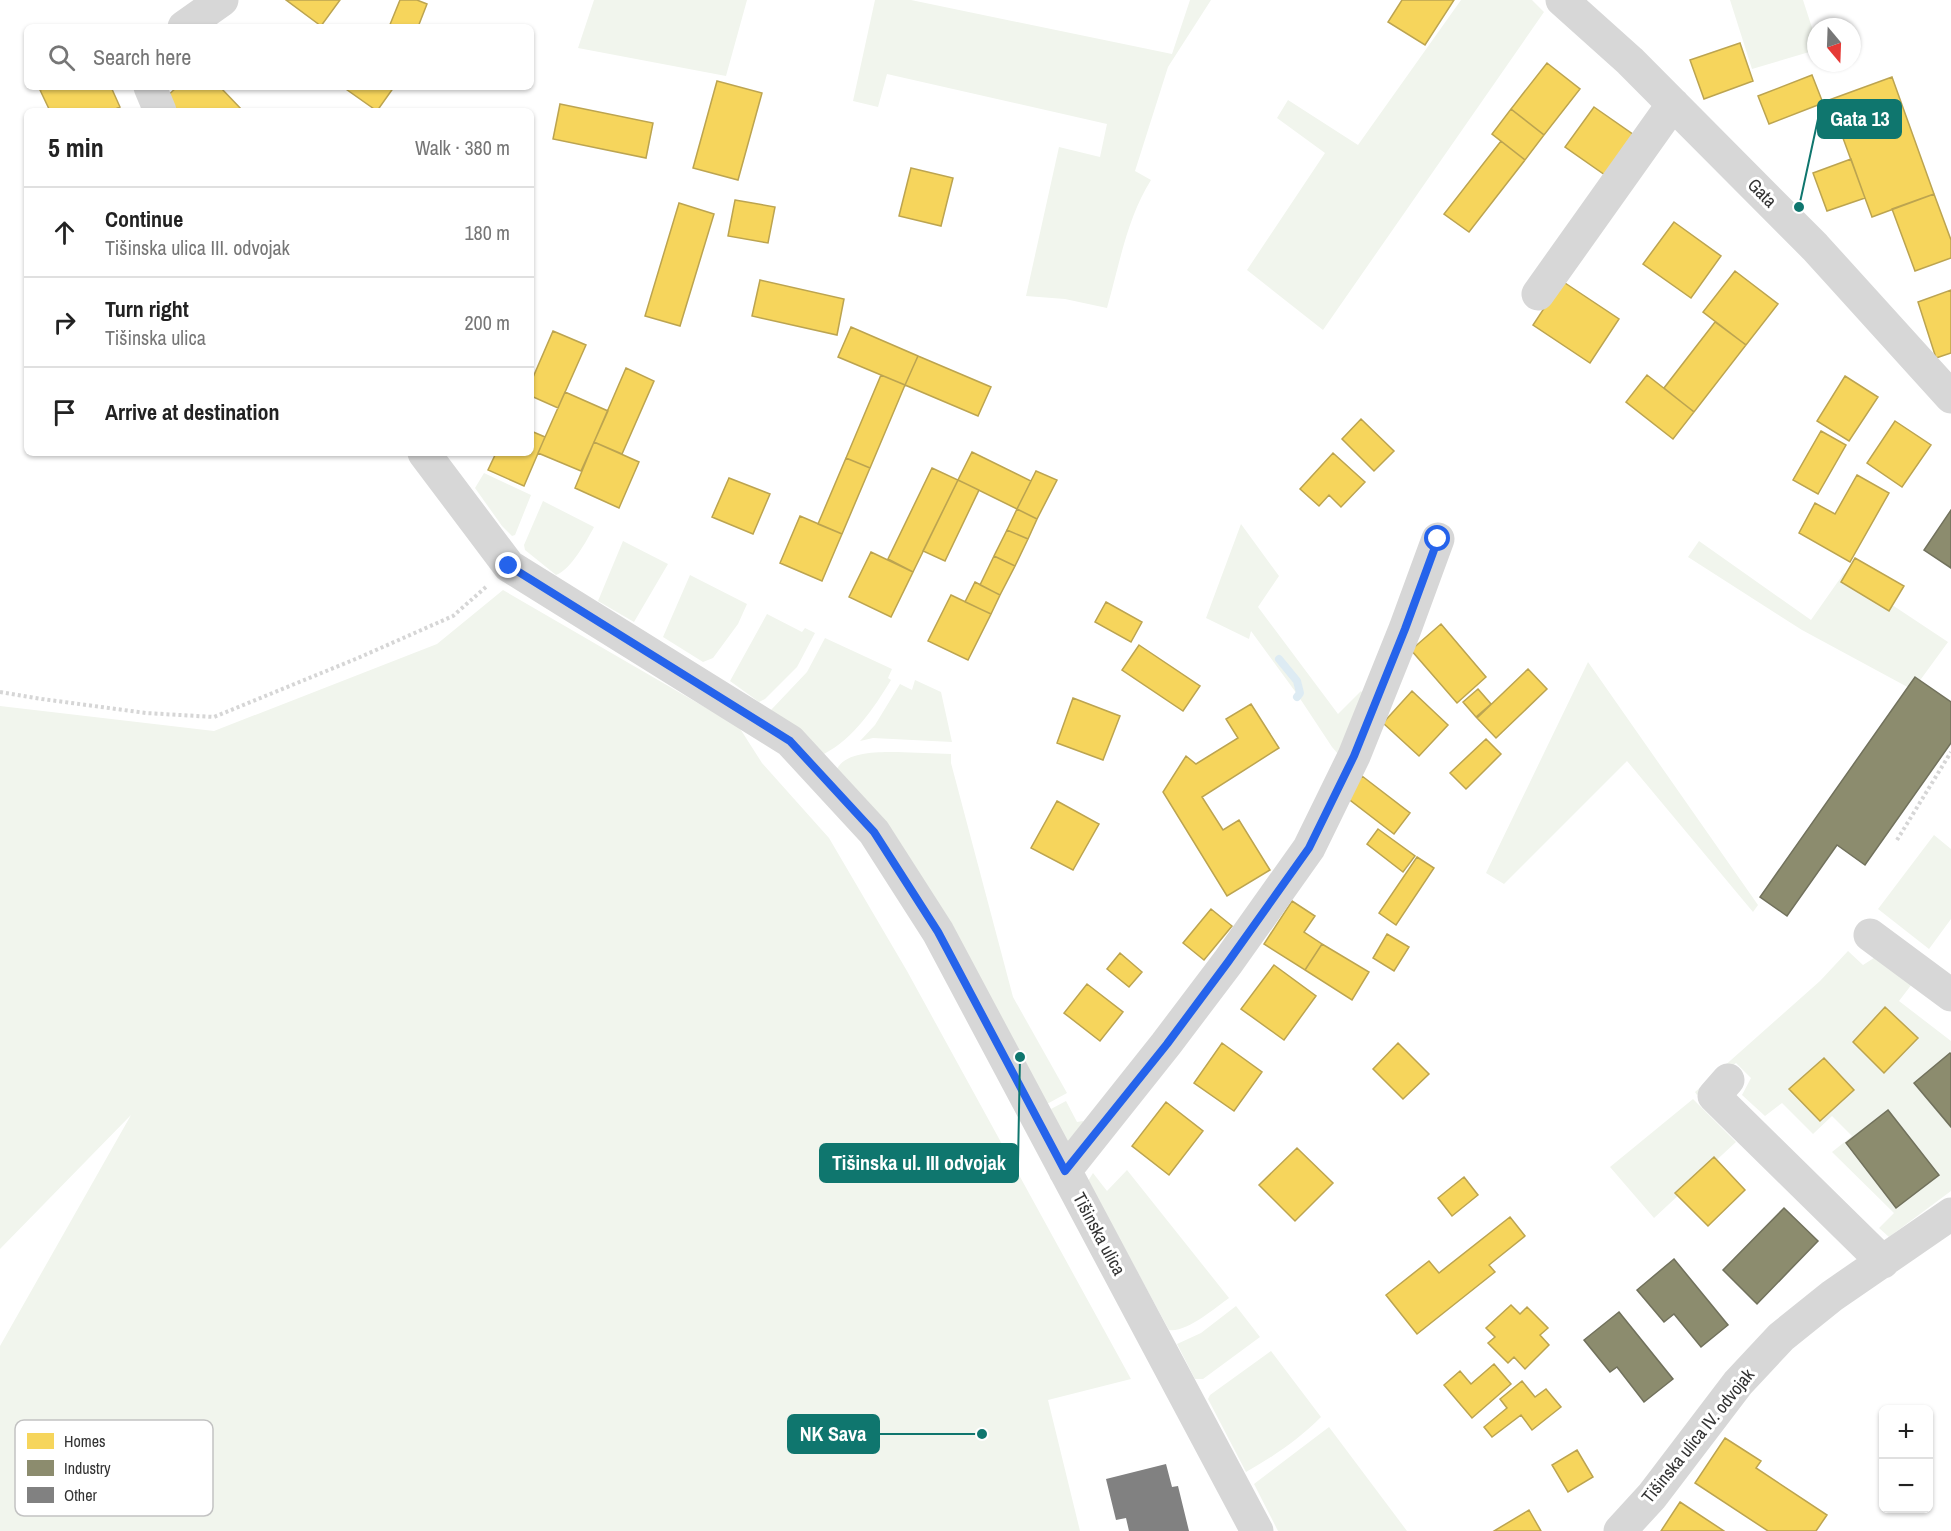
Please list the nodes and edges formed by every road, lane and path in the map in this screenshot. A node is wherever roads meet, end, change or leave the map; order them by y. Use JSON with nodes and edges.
{"nodes":[{"id":1,"x":222,"y":0,"type":"edge"},
{"id":2,"x":1562,"y":0,"type":"edge"},
{"id":3,"x":188,"y":24,"type":"edge"},
{"id":4,"x":151,"y":90,"type":"edge"},
{"id":5,"x":1673,"y":104,"type":"junction"},
{"id":6,"x":159,"y":108,"type":"edge"},
{"id":7,"x":1538,"y":294,"type":"dead end"},
{"id":8,"x":1951,"y":397,"type":"edge"},
{"id":9,"x":426,"y":456,"type":"edge"},
{"id":10,"x":1438,"y":539,"type":"dead end"},
{"id":11,"x":509,"y":566,"type":"junction"},
{"id":12,"x":0,"y":692,"type":"edge"},
{"id":13,"x":1951,"y":752,"type":"edge"},
{"id":14,"x":1897,"y":840,"type":"dead end"},
{"id":15,"x":1870,"y":935,"type":"dead end"},
{"id":16,"x":1951,"y":995,"type":"edge"},
{"id":17,"x":1728,"y":1080,"type":"dead end"},
{"id":18,"x":1065,"y":1171,"type":"junction"},
{"id":19,"x":1951,"y":1214,"type":"edge"},
{"id":20,"x":1883,"y":1262,"type":"junction"},
{"id":21,"x":1257,"y":1531,"type":"edge"},
{"id":22,"x":1620,"y":1531,"type":"edge"}],
"edges":[{"from":1,"to":3,"type":"street"},
{"from":2,"to":5,"type":"street","name":"Gata"},
{"from":4,"to":6,"type":"street"},
{"from":5,"to":7,"type":"street"},
{"from":5,"to":8,"type":"street","name":"Gata"},
{"from":9,"to":11,"type":"street","name":"Tišinska ulica"},
{"from":10,"to":18,"type":"street"},
{"from":11,"to":12,"type":"path"},
{"from":11,"to":18,"type":"street","name":"Tišinska ulica"},
{"from":13,"to":14,"type":"path"},
{"from":15,"to":16,"type":"street"},
{"from":17,"to":20,"type":"street"},
{"from":18,"to":21,"type":"street","name":"Tišinska ulica"},
{"from":19,"to":20,"type":"street","name":"Tišinska ulica IV. odvojak"},
{"from":20,"to":22,"type":"street","name":"Tišinska ulica IV. odvojak"}]}
